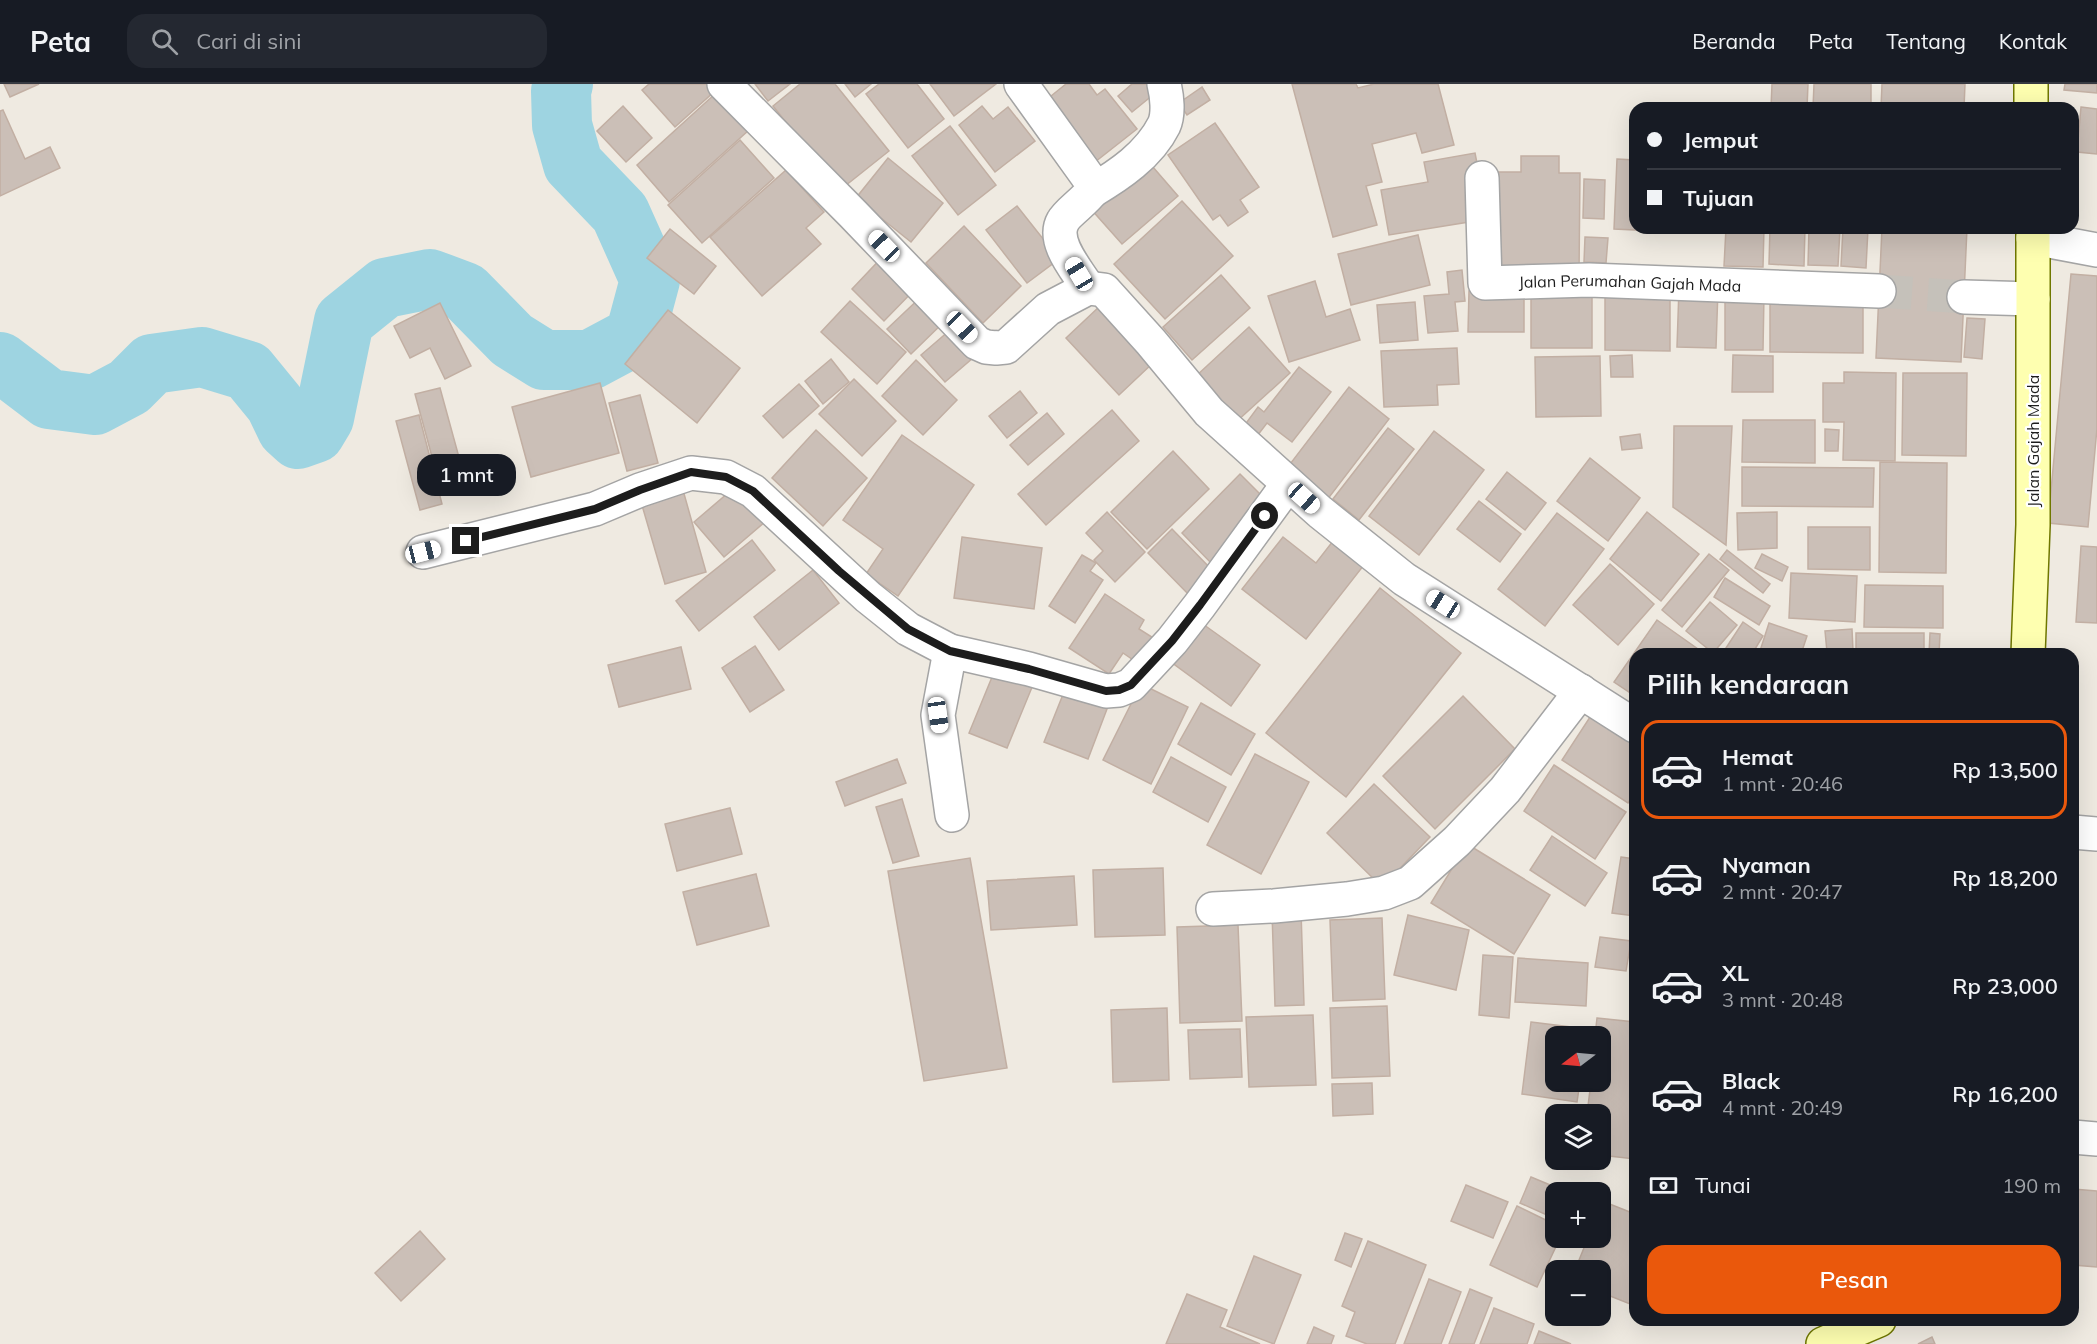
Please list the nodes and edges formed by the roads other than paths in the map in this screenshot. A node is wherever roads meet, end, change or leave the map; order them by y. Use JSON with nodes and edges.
{"nodes":[{"id":1,"x":723,"y":84,"type":"edge"},
{"id":2,"x":1021,"y":84,"type":"edge"},
{"id":3,"x":1164,"y":84,"type":"edge"},
{"id":4,"x":2031,"y":84,"type":"edge"},
{"id":5,"x":2031,"y":102,"type":"edge"},
{"id":6,"x":1482,"y":178,"type":"dead end"},
{"id":7,"x":1092,"y":191,"type":"junction"},
{"id":8,"x":2033,"y":234,"type":"edge"},
{"id":9,"x":2037,"y":234,"type":"edge"},
{"id":10,"x":2097,"y":250,"type":"edge"},
{"id":11,"x":1088,"y":288,"type":"junction"},
{"id":12,"x":1879,"y":291,"type":"tunnel mouth"},
{"id":13,"x":1964,"y":297,"type":"tunnel mouth"},
{"id":14,"x":2033,"y":299,"type":"junction"},
{"id":15,"x":1288,"y":484,"type":"junction"},
{"id":16,"x":423,"y":552,"type":"dead end"},
{"id":17,"x":2028,"y":648,"type":"edge"},
{"id":18,"x":950,"y":651,"type":"junction"},
{"id":19,"x":1581,"y":691,"type":"junction"},
{"id":20,"x":1629,"y":722,"type":"edge"},
{"id":21,"x":952,"y":815,"type":"dead end"},
{"id":22,"x":2079,"y":832,"type":"edge"},
{"id":23,"x":2097,"y":834,"type":"edge"},
{"id":24,"x":1213,"y":909,"type":"dead end"},
{"id":25,"x":2079,"y":1138,"type":"edge"},
{"id":26,"x":2097,"y":1139,"type":"edge"},
{"id":27,"x":1865,"y":1326,"type":"edge"},
{"id":28,"x":1822,"y":1344,"type":"edge"}],
"edges":[{"from":1,"to":11,"type":"street"},
{"from":2,"to":7,"type":"street"},
{"from":3,"to":7,"type":"street"},
{"from":4,"to":5,"type":"main road"},
{"from":6,"to":12,"type":"street","name":"Jalan Perumahan Gajah Mada"},
{"from":7,"to":11,"type":"street"},
{"from":8,"to":14,"type":"main road","name":"Jalan Gajah Mada"},
{"from":9,"to":10,"type":"street"},
{"from":11,"to":15,"type":"street"},
{"from":13,"to":14,"type":"street"},
{"from":14,"to":17,"type":"main road","name":"Jalan Gajah Mada"},
{"from":15,"to":18,"type":"street"},
{"from":15,"to":19,"type":"street"},
{"from":16,"to":18,"type":"street"},
{"from":18,"to":21,"type":"street"},
{"from":19,"to":20,"type":"street"},
{"from":19,"to":24,"type":"street"},
{"from":22,"to":23,"type":"street"},
{"from":25,"to":26,"type":"street"},
{"from":27,"to":28,"type":"main road"}]}
